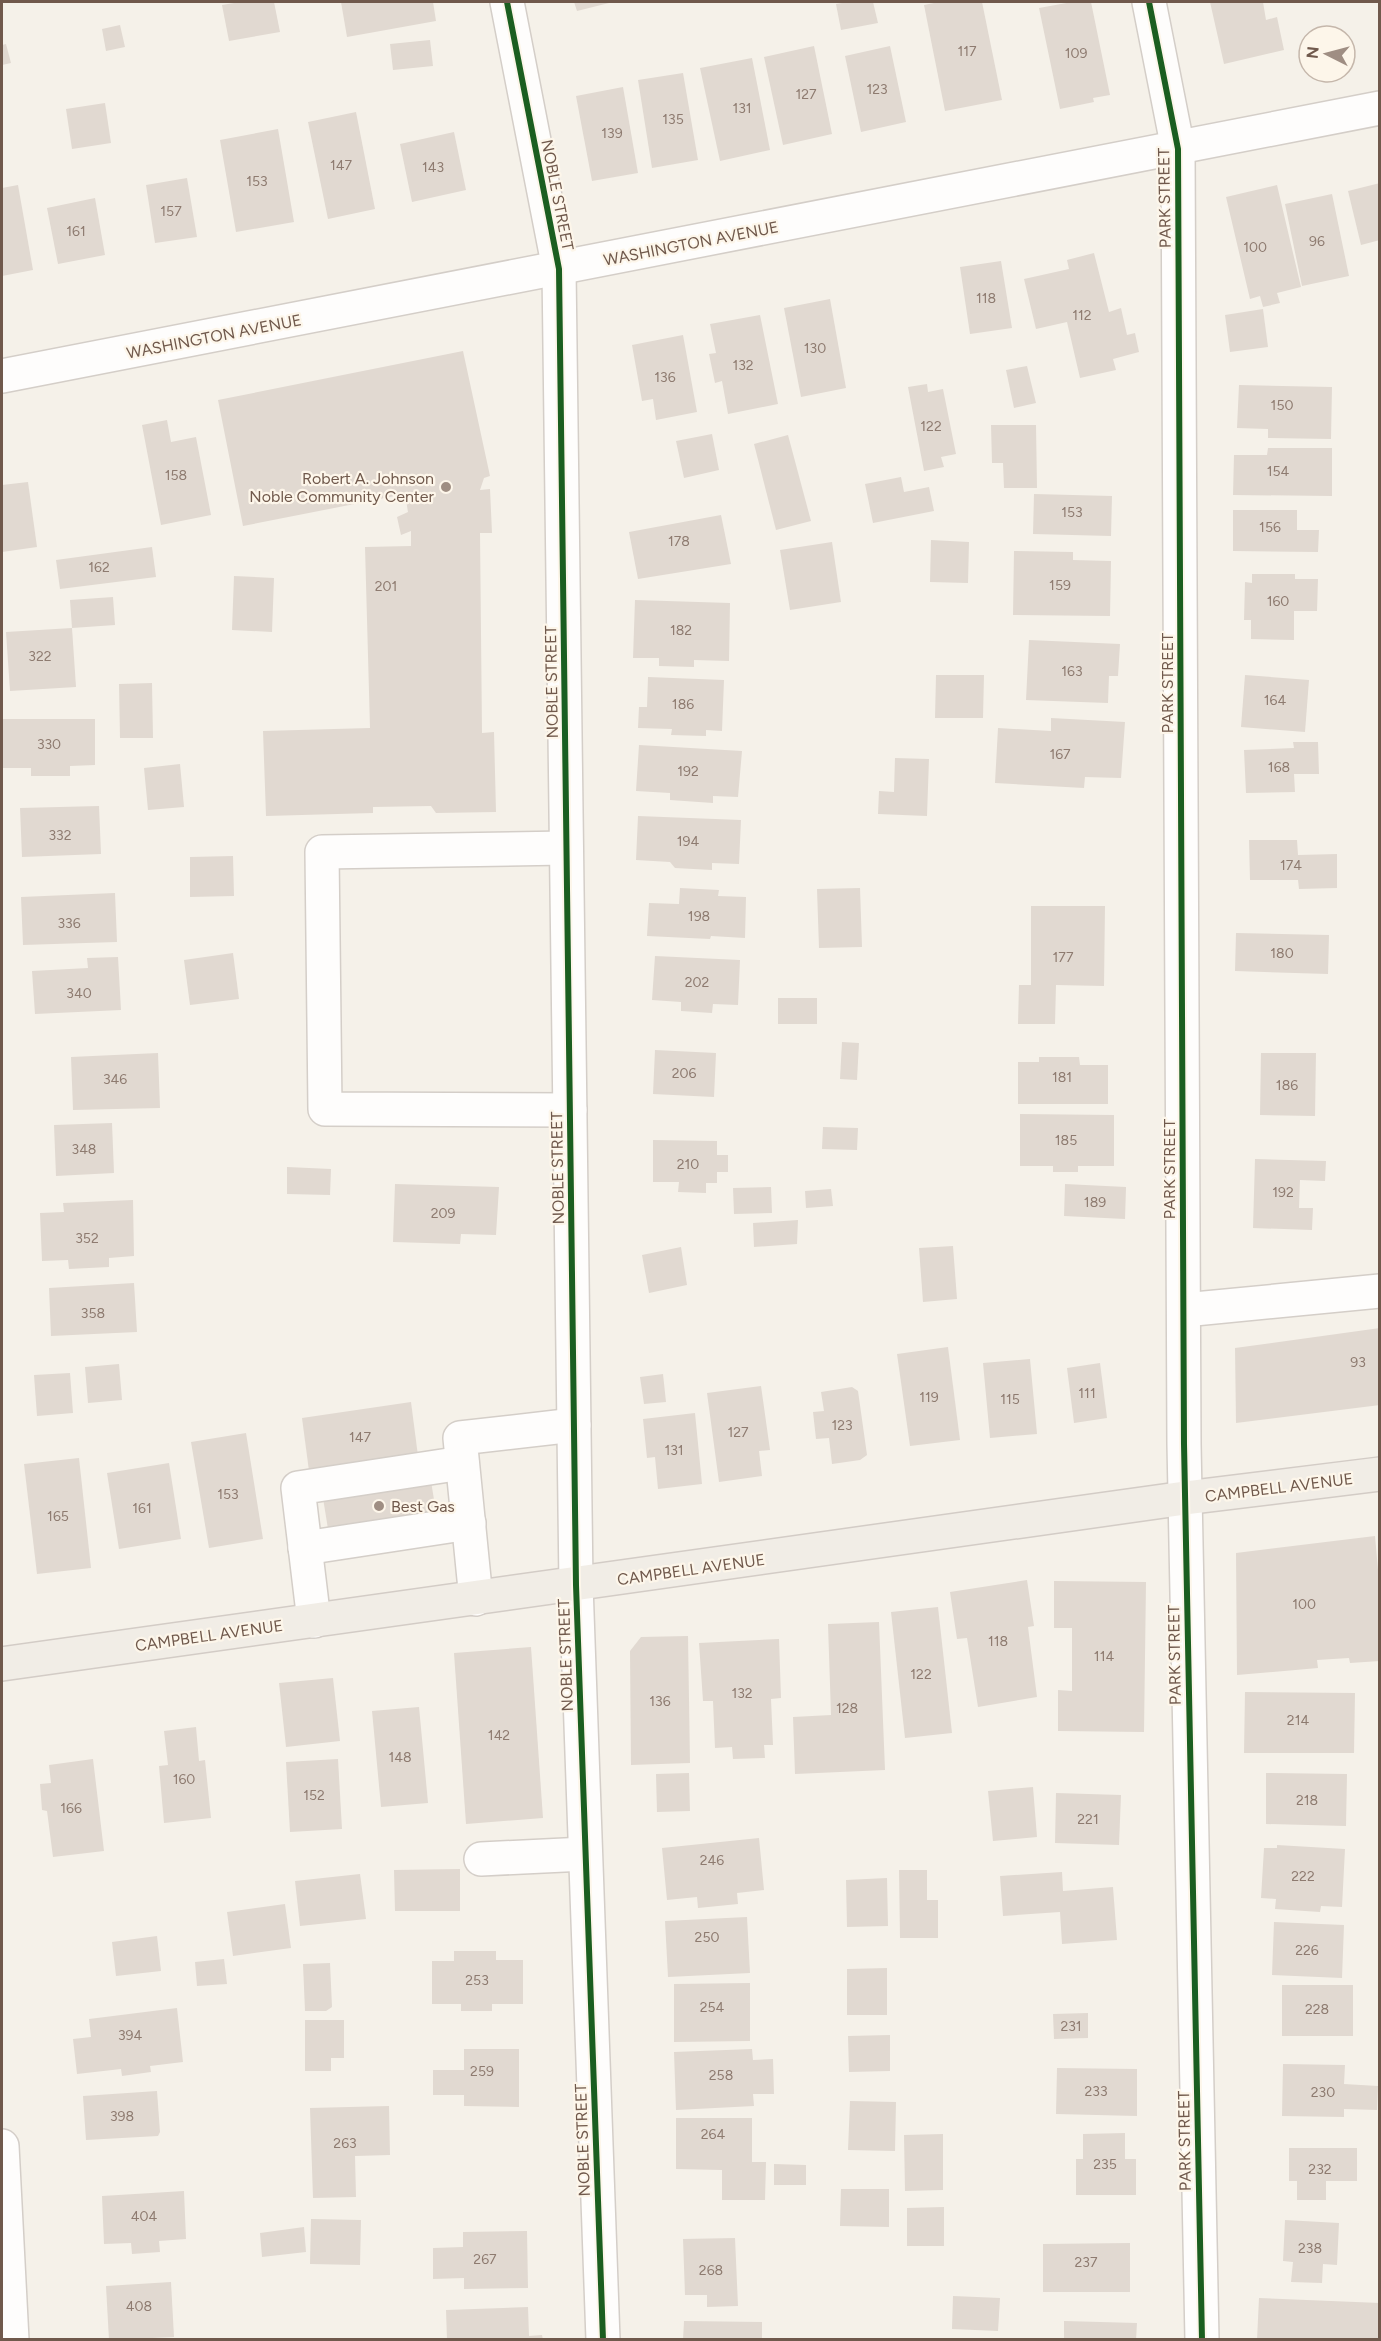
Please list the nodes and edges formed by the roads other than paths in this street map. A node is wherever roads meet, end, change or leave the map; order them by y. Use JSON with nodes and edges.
{"nodes":[{"id":1,"x":507,"y":2,"type":"edge"},
{"id":2,"x":1149,"y":2,"type":"edge"},
{"id":3,"x":1380,"y":108,"type":"edge"},
{"id":4,"x":1178,"y":149,"type":"junction"},
{"id":5,"x":559,"y":269,"type":"junction"},
{"id":6,"x":2,"y":376,"type":"edge"},
{"id":7,"x":567,"y":848,"type":"junction"},
{"id":8,"x":570,"y":1110,"type":"junction"},
{"id":9,"x":1380,"y":1291,"type":"edge"},
{"id":10,"x":1184,"y":1310,"type":"junction"},
{"id":11,"x":574,"y":1425,"type":"junction"},
{"id":12,"x":462,"y":1463,"type":"junction"},
{"id":13,"x":1380,"y":1474,"type":"edge"},
{"id":14,"x":1185,"y":1498,"type":"junction"},
{"id":15,"x":468,"y":1523,"type":"junction"},
{"id":16,"x":305,"y":1548,"type":"junction"},
{"id":17,"x":576,"y":1586,"type":"junction"},
{"id":18,"x":476,"y":1599,"type":"junction"},
{"id":19,"x":314,"y":1621,"type":"junction"},
{"id":20,"x":2,"y":1664,"type":"edge"},
{"id":21,"x":585,"y":1854,"type":"junction"},
{"id":22,"x":481,"y":1859,"type":"dead end"},
{"id":23,"x":2,"y":2146,"type":"edge"},
{"id":24,"x":12,"y":2340,"type":"edge"},
{"id":25,"x":603,"y":2340,"type":"edge"},
{"id":26,"x":1202,"y":2340,"type":"edge"}],
"edges":[{"from":1,"to":5,"type":"street","name":"NOBLE STREET"},
{"from":2,"to":4,"type":"street","name":"PARK STREET"},
{"from":3,"to":4,"type":"street","name":"WASHINGTON AVENUE"},
{"from":4,"to":5,"type":"street","name":"WASHINGTON AVENUE"},
{"from":4,"to":10,"type":"street","name":"PARK STREET"},
{"from":5,"to":6,"type":"street","name":"WASHINGTON AVENUE"},
{"from":5,"to":7,"type":"street","name":"NOBLE STREET"},
{"from":7,"to":8,"type":"street","name":"NOBLE STREET"},
{"from":7,"to":8,"type":"street"},
{"from":8,"to":11,"type":"street","name":"NOBLE STREET"},
{"from":9,"to":10,"type":"street"},
{"from":10,"to":14,"type":"street","name":"PARK STREET"},
{"from":11,"to":12,"type":"street"},
{"from":11,"to":17,"type":"street","name":"NOBLE STREET"},
{"from":12,"to":15,"type":"street"},
{"from":12,"to":16,"type":"street"},
{"from":13,"to":14,"type":"main road","name":"CAMPBELL AVENUE"},
{"from":14,"to":17,"type":"main road","name":"CAMPBELL AVENUE"},
{"from":14,"to":26,"type":"street","name":"PARK STREET"},
{"from":15,"to":16,"type":"street"},
{"from":15,"to":18,"type":"street"},
{"from":16,"to":19,"type":"street"},
{"from":17,"to":18,"type":"main road","name":"CAMPBELL AVENUE"},
{"from":17,"to":21,"type":"street","name":"NOBLE STREET"},
{"from":18,"to":19,"type":"main road","name":"CAMPBELL AVENUE"},
{"from":19,"to":20,"type":"main road","name":"CAMPBELL AVENUE"},
{"from":21,"to":22,"type":"street"},
{"from":21,"to":25,"type":"street","name":"NOBLE STREET"},
{"from":23,"to":24,"type":"street"}]}
